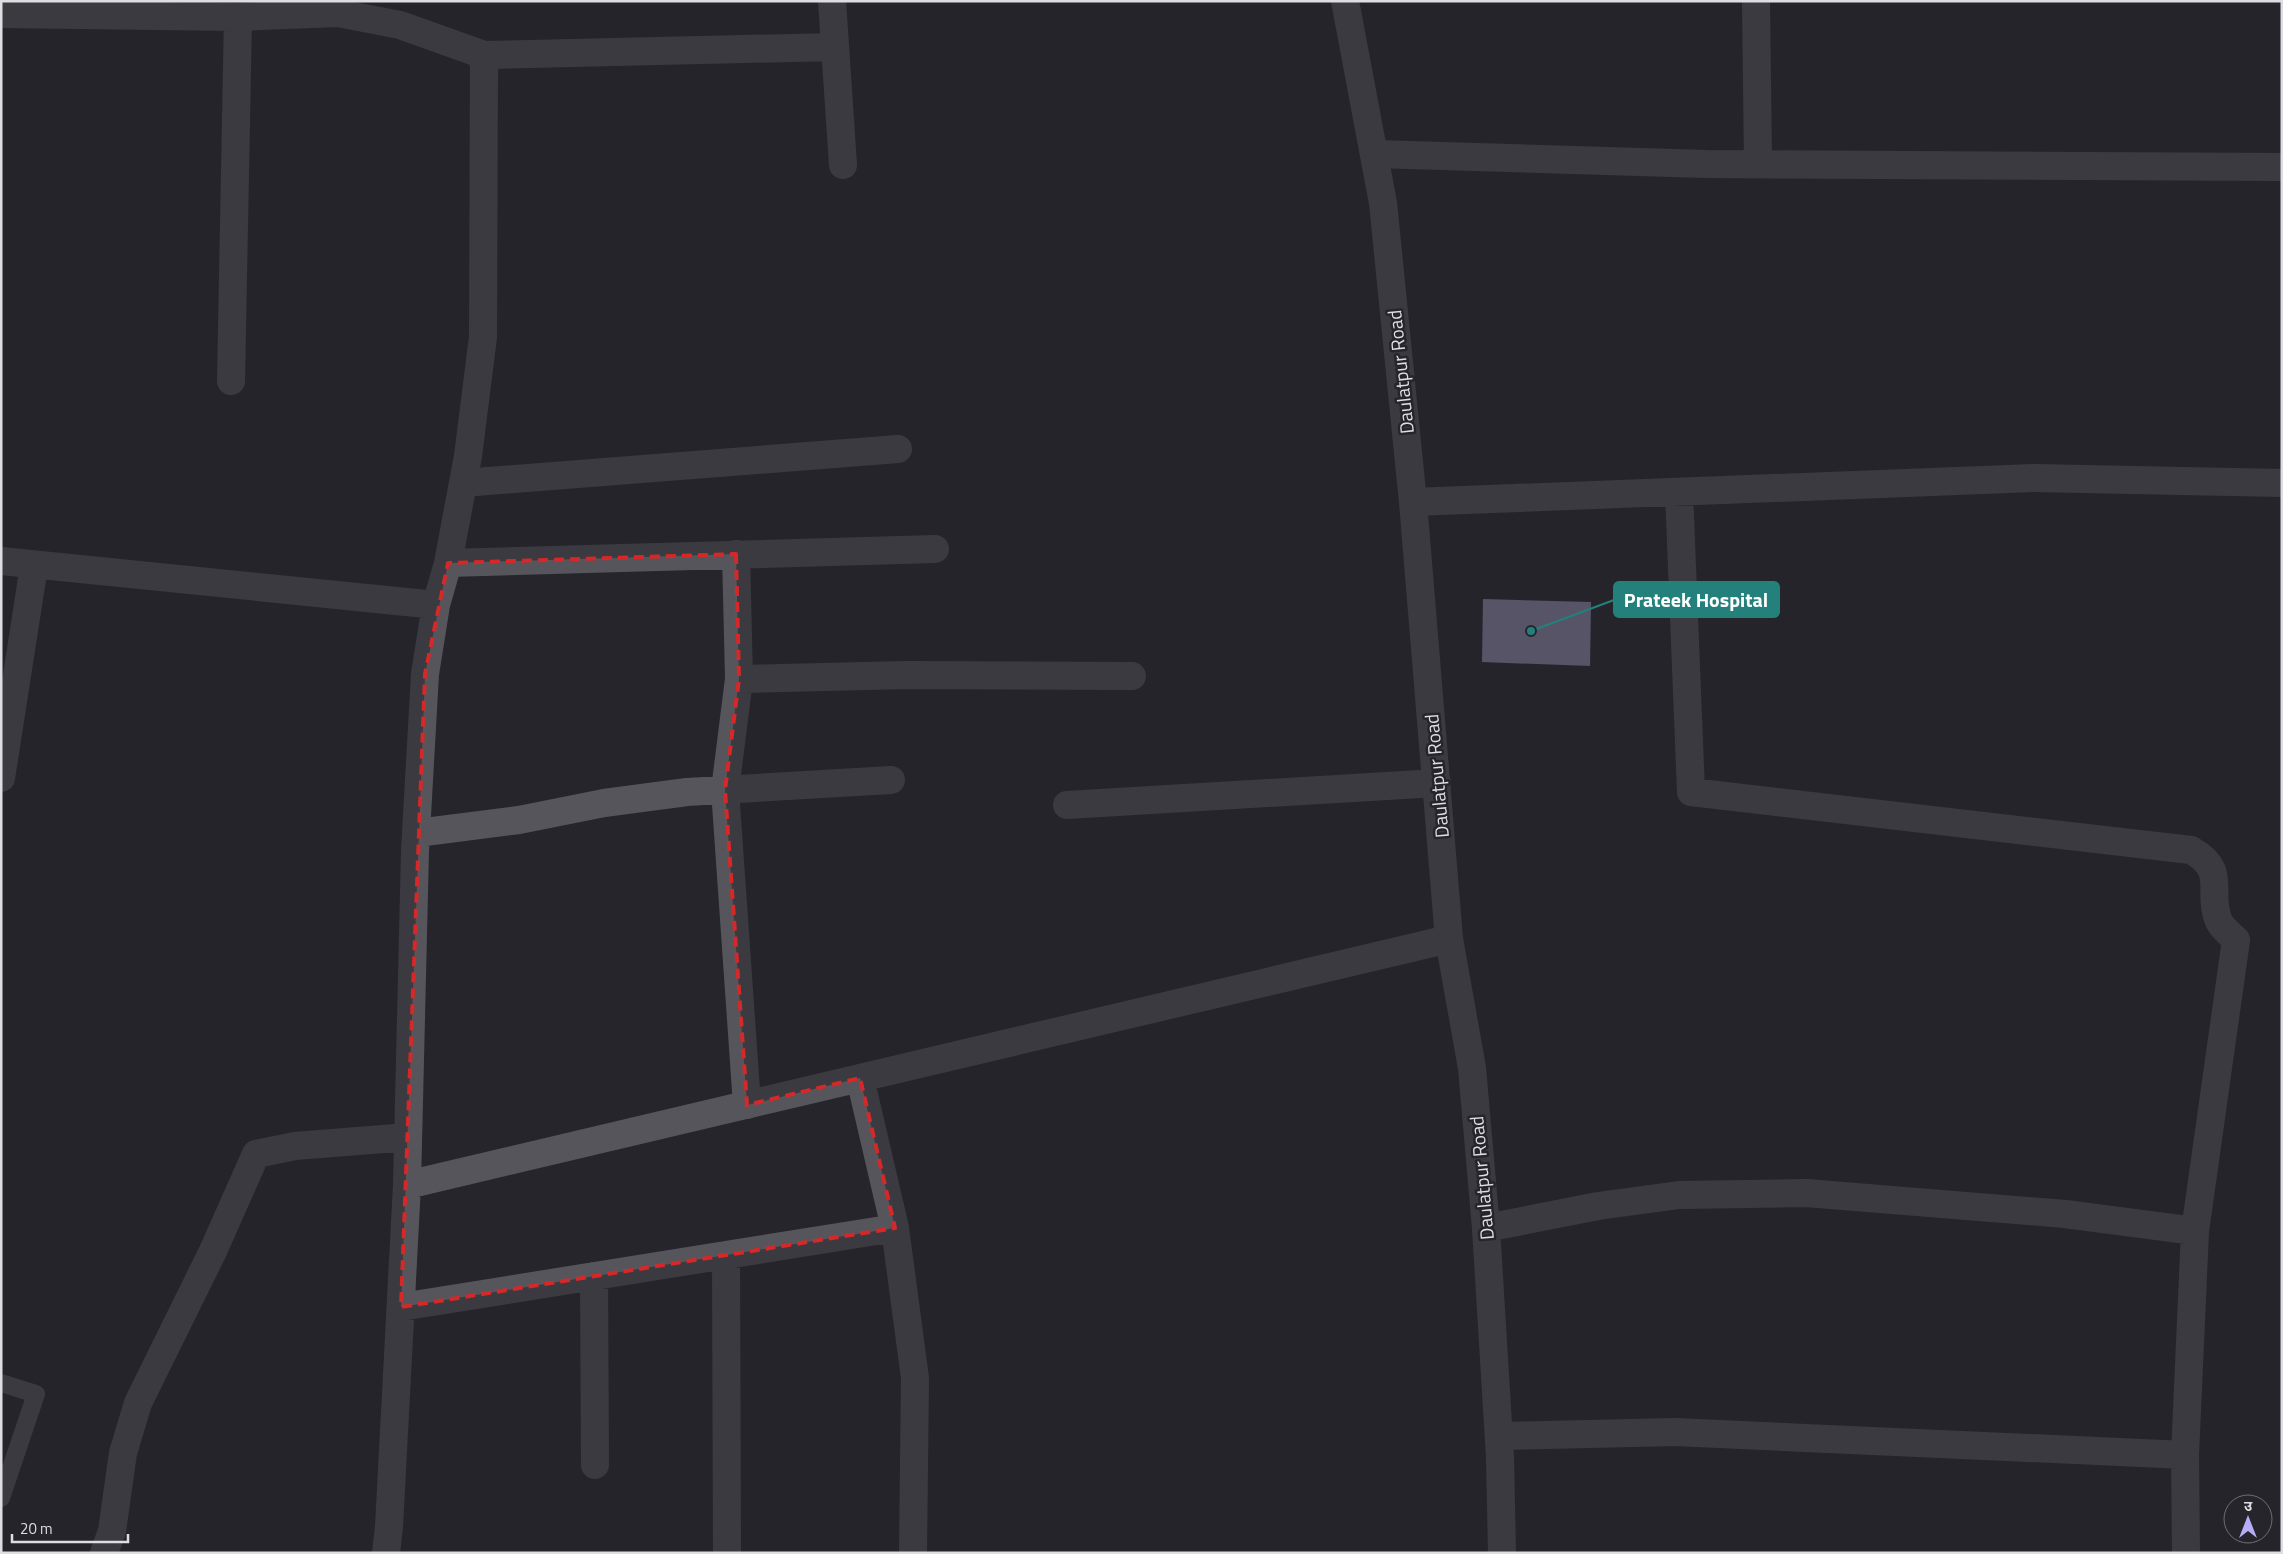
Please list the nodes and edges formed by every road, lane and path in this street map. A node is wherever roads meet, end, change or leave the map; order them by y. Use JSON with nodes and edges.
{"nodes":[{"id":1,"x":832,"y":1,"type":"edge"},
{"id":2,"x":1345,"y":1,"type":"edge"},
{"id":3,"x":1756,"y":1,"type":"edge"},
{"id":4,"x":338,"y":7,"type":"edge"},
{"id":5,"x":1,"y":14,"type":"edge"},
{"id":6,"x":238,"y":17,"type":"junction"},
{"id":7,"x":834,"y":47,"type":"junction"},
{"id":8,"x":484,"y":55,"type":"junction"},
{"id":9,"x":1374,"y":154,"type":"junction"},
{"id":10,"x":1758,"y":164,"type":"junction"},
{"id":11,"x":844,"y":165,"type":"dead end"},
{"id":12,"x":2282,"y":167,"type":"edge"},
{"id":13,"x":230,"y":381,"type":"dead end"},
{"id":14,"x":898,"y":449,"type":"dead end"},
{"id":15,"x":463,"y":483,"type":"junction"},
{"id":16,"x":2282,"y":483,"type":"edge"},
{"id":17,"x":1679,"y":492,"type":"junction"},
{"id":18,"x":1413,"y":502,"type":"junction"},
{"id":19,"x":935,"y":549,"type":"dead end"},
{"id":20,"x":736,"y":554,"type":"junction"},
{"id":21,"x":1,"y":561,"type":"edge"},
{"id":22,"x":448,"y":563,"type":"junction"},
{"id":23,"x":34,"y":566,"type":"junction"},
{"id":24,"x":436,"y":605,"type":"junction"},
{"id":25,"x":1132,"y":676,"type":"dead end"},
{"id":26,"x":739,"y":679,"type":"junction"},
{"id":27,"x":1,"y":778,"type":"edge"},
{"id":28,"x":892,"y":780,"type":"dead end"},
{"id":29,"x":1436,"y":783,"type":"junction"},
{"id":30,"x":725,"y":790,"type":"junction"},
{"id":31,"x":1068,"y":805,"type":"dead end"},
{"id":32,"x":416,"y":833,"type":"junction"},
{"id":33,"x":1449,"y":939,"type":"junction"},
{"id":34,"x":860,"y":1078,"type":"junction"},
{"id":35,"x":747,"y":1104,"type":"junction"},
{"id":36,"x":408,"y":1137,"type":"junction"},
{"id":37,"x":407,"y":1185,"type":"junction"},
{"id":38,"x":895,"y":1228,"type":"junction"},
{"id":39,"x":1486,"y":1228,"type":"junction"},
{"id":40,"x":2195,"y":1231,"type":"junction"},
{"id":41,"x":726,"y":1255,"type":"junction"},
{"id":42,"x":594,"y":1276,"type":"junction"},
{"id":43,"x":401,"y":1307,"type":"junction"},
{"id":44,"x":1,"y":1384,"type":"edge"},
{"id":45,"x":1499,"y":1436,"type":"junction"},
{"id":46,"x":2185,"y":1455,"type":"junction"},
{"id":47,"x":595,"y":1465,"type":"dead end"},
{"id":48,"x":1,"y":1498,"type":"edge"},
{"id":49,"x":104,"y":1553,"type":"edge"},
{"id":50,"x":386,"y":1553,"type":"edge"},
{"id":51,"x":727,"y":1553,"type":"edge"},
{"id":52,"x":913,"y":1553,"type":"edge"},
{"id":53,"x":1502,"y":1553,"type":"edge"},
{"id":54,"x":2186,"y":1553,"type":"edge"}],
"edges":[{"from":1,"to":7,"type":"street"},
{"from":2,"to":9,"type":"street","name":"Daulatpur Road"},
{"from":3,"to":10,"type":"street"},
{"from":4,"to":6,"type":"street"},
{"from":4,"to":8,"type":"street"},
{"from":5,"to":6,"type":"street"},
{"from":6,"to":13,"type":"street"},
{"from":7,"to":8,"type":"street"},
{"from":7,"to":11,"type":"street"},
{"from":8,"to":15,"type":"street"},
{"from":9,"to":10,"type":"street"},
{"from":9,"to":18,"type":"street","name":"Daulatpur Road"},
{"from":10,"to":12,"type":"street"},
{"from":14,"to":15,"type":"street"},
{"from":15,"to":22,"type":"street"},
{"from":16,"to":17,"type":"street"},
{"from":17,"to":18,"type":"street"},
{"from":17,"to":40,"type":"street"},
{"from":18,"to":29,"type":"street","name":"Daulatpur Road"},
{"from":19,"to":20,"type":"street"},
{"from":20,"to":22,"type":"street"},
{"from":20,"to":26,"type":"street"},
{"from":21,"to":23,"type":"street"},
{"from":22,"to":24,"type":"street"},
{"from":23,"to":24,"type":"street"},
{"from":23,"to":27,"type":"street"},
{"from":24,"to":32,"type":"street"},
{"from":25,"to":26,"type":"street"},
{"from":26,"to":30,"type":"street"},
{"from":28,"to":30,"type":"street"},
{"from":29,"to":31,"type":"street"},
{"from":29,"to":33,"type":"street","name":"Daulatpur Road"},
{"from":30,"to":32,"type":"street"},
{"from":30,"to":35,"type":"street"},
{"from":32,"to":36,"type":"street"},
{"from":33,"to":34,"type":"street"},
{"from":33,"to":39,"type":"street","name":"Daulatpur Road"},
{"from":34,"to":35,"type":"street"},
{"from":34,"to":38,"type":"street"},
{"from":35,"to":37,"type":"street"},
{"from":36,"to":37,"type":"street"},
{"from":36,"to":49,"type":"street"},
{"from":37,"to":43,"type":"street"},
{"from":38,"to":41,"type":"street"},
{"from":38,"to":52,"type":"street"},
{"from":39,"to":40,"type":"street"},
{"from":39,"to":45,"type":"street","name":"Daulatpur Road"},
{"from":40,"to":46,"type":"street"},
{"from":41,"to":42,"type":"street"},
{"from":41,"to":51,"type":"street"},
{"from":42,"to":43,"type":"street"},
{"from":42,"to":47,"type":"street"},
{"from":43,"to":50,"type":"street"},
{"from":44,"to":48,"type":"lane"},
{"from":45,"to":46,"type":"street"},
{"from":45,"to":53,"type":"street","name":"Daulatpur Road"},
{"from":46,"to":54,"type":"street"}]}
